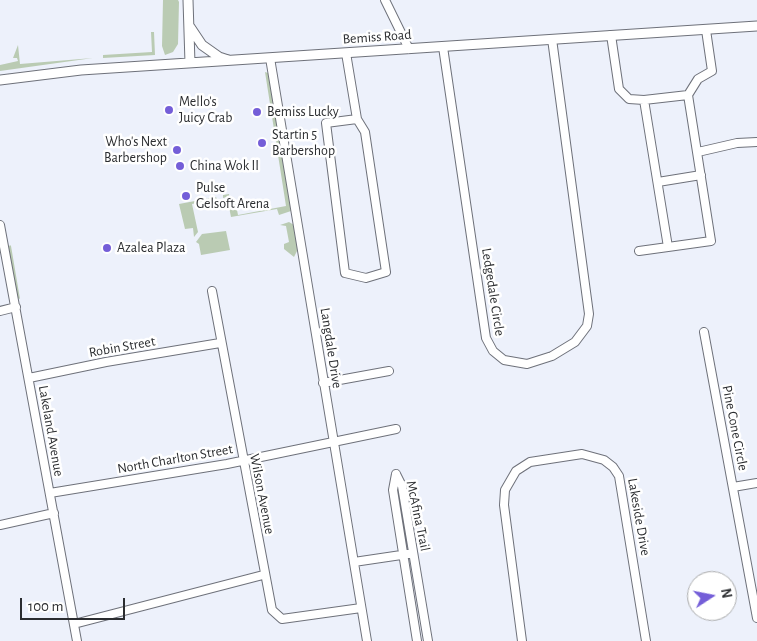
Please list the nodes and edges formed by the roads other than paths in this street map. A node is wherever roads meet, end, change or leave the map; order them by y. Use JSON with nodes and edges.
{"nodes":[{"id":1,"x":188,"y":0,"type":"edge"},
{"id":2,"x":385,"y":0,"type":"edge"},
{"id":3,"x":189,"y":24,"type":"junction"},
{"id":4,"x":757,"y":26,"type":"edge"},
{"id":5,"x":706,"y":30,"type":"junction"},
{"id":6,"x":611,"y":36,"type":"junction"},
{"id":7,"x":552,"y":39,"type":"junction"},
{"id":8,"x":444,"y":46,"type":"junction"},
{"id":9,"x":409,"y":49,"type":"junction"},
{"id":10,"x":346,"y":53,"type":"junction"},
{"id":11,"x":270,"y":58,"type":"junction"},
{"id":12,"x":230,"y":61,"type":"junction"},
{"id":13,"x":190,"y":63,"type":"junction"},
{"id":14,"x":0,"y":80,"type":"edge"},
{"id":15,"x":688,"y":95,"type":"junction"},
{"id":16,"x":644,"y":100,"type":"junction"},
{"id":17,"x":357,"y":119,"type":"junction"},
{"id":18,"x":757,"y":142,"type":"edge"},
{"id":19,"x":698,"y":152,"type":"junction"},
{"id":20,"x":701,"y":175,"type":"junction"},
{"id":21,"x":658,"y":182,"type":"junction"},
{"id":22,"x":0,"y":225,"type":"edge"},
{"id":23,"x":668,"y":247,"type":"junction"},
{"id":24,"x":639,"y":251,"type":"dead end"},
{"id":25,"x":212,"y":290,"type":"dead end"},
{"id":26,"x":16,"y":307,"type":"junction"},
{"id":27,"x":0,"y":310,"type":"edge"},
{"id":28,"x":704,"y":332,"type":"dead end"},
{"id":29,"x":220,"y":343,"type":"junction"},
{"id":30,"x":389,"y":371,"type":"dead end"},
{"id":31,"x":29,"y":378,"type":"junction"},
{"id":32,"x":323,"y":383,"type":"junction"},
{"id":33,"x":396,"y":429,"type":"dead end"},
{"id":34,"x":334,"y":442,"type":"junction"},
{"id":35,"x":243,"y":460,"type":"junction"},
{"id":36,"x":757,"y":483,"type":"edge"},
{"id":37,"x":733,"y":487,"type":"junction"},
{"id":38,"x":50,"y":493,"type":"junction"},
{"id":39,"x":54,"y":513,"type":"junction"},
{"id":40,"x":407,"y":515,"type":"junction"},
{"id":41,"x":397,"y":516,"type":"junction"},
{"id":42,"x":0,"y":525,"type":"edge"},
{"id":43,"x":413,"y":553,"type":"junction"},
{"id":44,"x":403,"y":554,"type":"junction"},
{"id":45,"x":354,"y":562,"type":"junction"},
{"id":46,"x":263,"y":574,"type":"junction"},
{"id":47,"x":418,"y":584,"type":"junction"},
{"id":48,"x":408,"y":586,"type":"junction"},
{"id":49,"x":361,"y":608,"type":"junction"},
{"id":50,"x":757,"y":618,"type":"edge"},
{"id":51,"x":74,"y":624,"type":"junction"},
{"id":52,"x":77,"y":641,"type":"edge"},
{"id":53,"x":367,"y":641,"type":"edge"},
{"id":54,"x":418,"y":641,"type":"edge"},
{"id":55,"x":428,"y":641,"type":"edge"},
{"id":56,"x":522,"y":641,"type":"edge"},
{"id":57,"x":646,"y":641,"type":"edge"}],
"edges":[{"from":1,"to":3,"type":"main road"},
{"from":2,"to":9,"type":"street"},
{"from":3,"to":12,"type":"main road"},
{"from":3,"to":13,"type":"main road"},
{"from":4,"to":5,"type":"main road","name":"Bemiss Road"},
{"from":5,"to":6,"type":"main road","name":"Bemiss Road"},
{"from":5,"to":15,"type":"street"},
{"from":6,"to":7,"type":"main road","name":"Bemiss Road"},
{"from":6,"to":16,"type":"street"},
{"from":7,"to":8,"type":"main road","name":"Bemiss Road"},
{"from":7,"to":8,"type":"street","name":"Ledgedale Circle"},
{"from":8,"to":9,"type":"main road","name":"Bemiss Road"},
{"from":9,"to":10,"type":"main road","name":"Bemiss Road"},
{"from":10,"to":11,"type":"main road","name":"Bemiss Road"},
{"from":10,"to":17,"type":"street"},
{"from":11,"to":12,"type":"main road","name":"Bemiss Road"},
{"from":11,"to":32,"type":"street","name":"Langdale Drive"},
{"from":12,"to":13,"type":"main road","name":"Bemiss Road"},
{"from":13,"to":14,"type":"main road","name":"Bemiss Road"},
{"from":15,"to":16,"type":"street"},
{"from":15,"to":19,"type":"street"},
{"from":16,"to":21,"type":"street"},
{"from":17,"to":17,"type":"street"},
{"from":18,"to":19,"type":"street"},
{"from":19,"to":20,"type":"street"},
{"from":20,"to":21,"type":"street"},
{"from":20,"to":23,"type":"street"},
{"from":21,"to":23,"type":"street"},
{"from":22,"to":26,"type":"street","name":"Lakeland Avenue"},
{"from":23,"to":24,"type":"street"},
{"from":25,"to":29,"type":"street","name":"Wilson Avenue"},
{"from":26,"to":27,"type":"street"},
{"from":26,"to":31,"type":"street","name":"Lakeland Avenue"},
{"from":28,"to":37,"type":"street","name":"Pine Cone Circle"},
{"from":29,"to":31,"type":"street","name":"Robin Street"},
{"from":29,"to":35,"type":"street","name":"Wilson Avenue"},
{"from":30,"to":32,"type":"street"},
{"from":31,"to":38,"type":"street","name":"Lakeland Avenue"},
{"from":32,"to":34,"type":"street","name":"Langdale Drive"},
{"from":33,"to":34,"type":"street","name":"North Charlton Street"},
{"from":34,"to":35,"type":"street","name":"North Charlton Street"},
{"from":34,"to":45,"type":"street","name":"Langdale Drive"},
{"from":35,"to":38,"type":"street","name":"North Charlton Street"},
{"from":35,"to":46,"type":"street","name":"Wilson Avenue"},
{"from":36,"to":37,"type":"street"},
{"from":37,"to":50,"type":"street","name":"Pine Cone Circle"},
{"from":38,"to":39,"type":"street","name":"Lakeland Avenue"},
{"from":39,"to":42,"type":"street"},
{"from":39,"to":51,"type":"street","name":"Lakeland Avenue"},
{"from":40,"to":41,"type":"street"},
{"from":40,"to":41,"type":"street","name":"McAfina Trail"},
{"from":40,"to":43,"type":"street","name":"McAfina Trail"},
{"from":41,"to":44,"type":"street","name":"McAfina Trail"},
{"from":43,"to":44,"type":"street"},
{"from":43,"to":47,"type":"street","name":"McAfina Trail"},
{"from":44,"to":45,"type":"street"},
{"from":44,"to":48,"type":"street","name":"McAfina Trail"},
{"from":45,"to":49,"type":"street","name":"Langdale Drive"},
{"from":46,"to":49,"type":"street","name":"Wilson Avenue"},
{"from":46,"to":51,"type":"street"},
{"from":47,"to":48,"type":"street"},
{"from":47,"to":55,"type":"street","name":"McAfina Trail"},
{"from":48,"to":54,"type":"street","name":"McAfina Trail"},
{"from":49,"to":53,"type":"street","name":"Langdale Drive"},
{"from":51,"to":52,"type":"street","name":"Lakeland Avenue"},
{"from":56,"to":57,"type":"street","name":"Lakeside Drive"}]}
